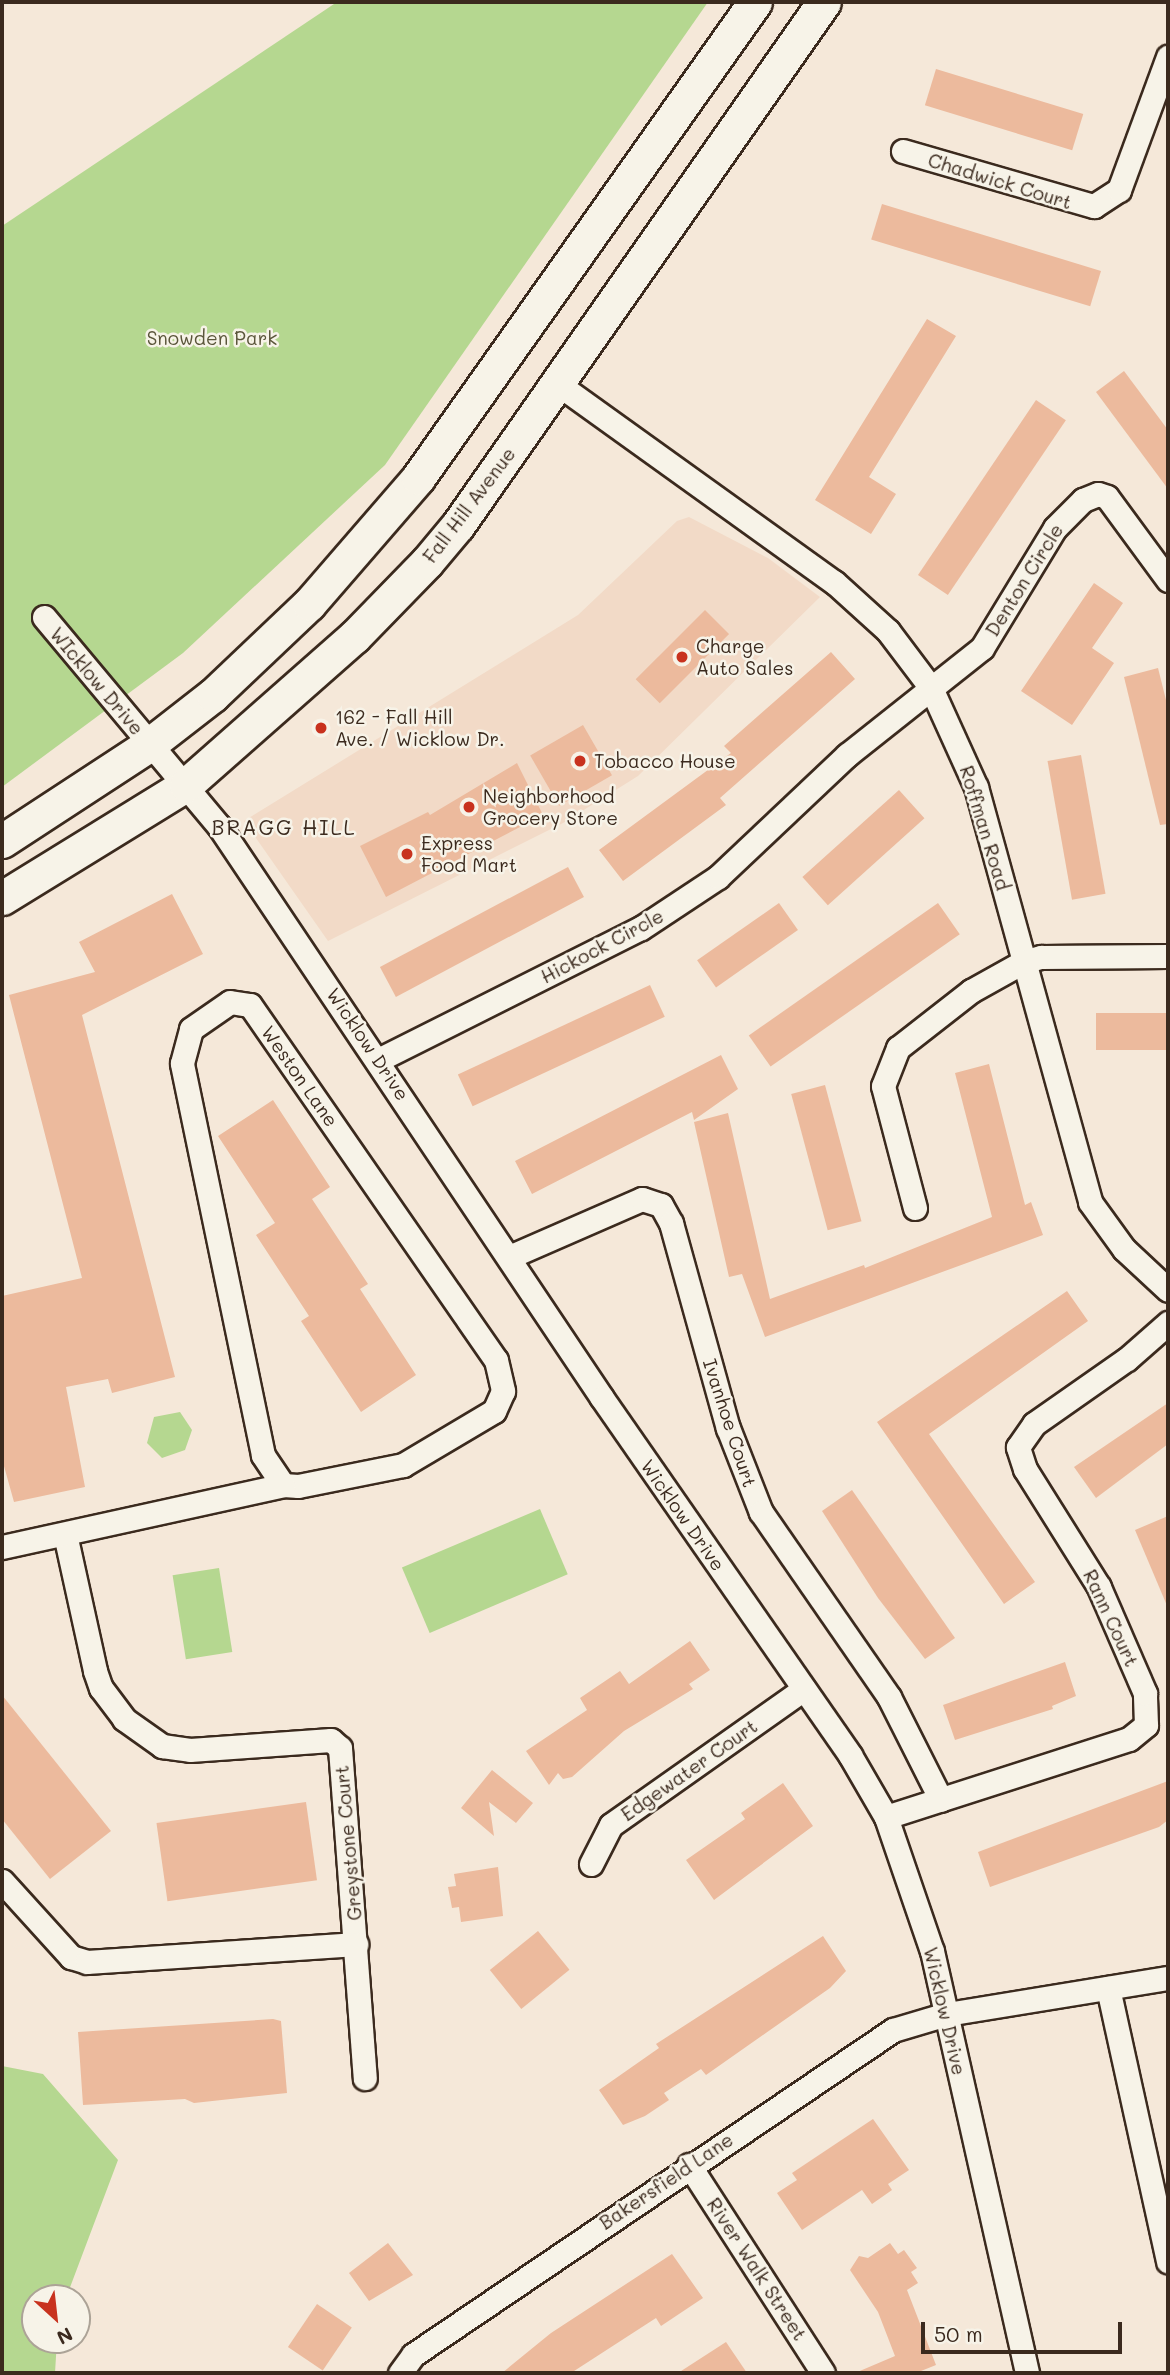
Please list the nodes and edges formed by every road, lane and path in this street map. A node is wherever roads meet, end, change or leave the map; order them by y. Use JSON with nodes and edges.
{"nodes":[{"id":1,"x":755,"y":2,"type":"edge"},
{"id":2,"x":824,"y":2,"type":"edge"},
{"id":3,"x":1168,"y":57,"type":"edge"},
{"id":4,"x":903,"y":152,"type":"dead end"},
{"id":5,"x":558,"y":384,"type":"junction"},
{"id":6,"x":1168,"y":580,"type":"edge"},
{"id":7,"x":44,"y":617,"type":"dead end"},
{"id":8,"x":931,"y":688,"type":"junction"},
{"id":9,"x":150,"y":744,"type":"junction"},
{"id":10,"x":186,"y":785,"type":"junction"},
{"id":11,"x":2,"y":841,"type":"edge"},
{"id":12,"x":2,"y":898,"type":"edge"},
{"id":13,"x":1168,"y":956,"type":"edge"},
{"id":14,"x":1023,"y":962,"type":"junction"},
{"id":15,"x":378,"y":1060,"type":"junction"},
{"id":16,"x":915,"y":1208,"type":"dead end"},
{"id":17,"x":509,"y":1257,"type":"junction"},
{"id":18,"x":1168,"y":1290,"type":"edge"},
{"id":19,"x":1168,"y":1323,"type":"edge"},
{"id":20,"x":283,"y":1485,"type":"junction"},
{"id":21,"x":65,"y":1534,"type":"junction"},
{"id":22,"x":2,"y":1547,"type":"edge"},
{"id":23,"x":804,"y":1689,"type":"junction"},
{"id":24,"x":941,"y":1800,"type":"junction"},
{"id":25,"x":886,"y":1817,"type":"junction"},
{"id":26,"x":591,"y":1864,"type":"dead end"},
{"id":27,"x":2,"y":1881,"type":"edge"},
{"id":28,"x":356,"y":1944,"type":"junction"},
{"id":29,"x":1168,"y":1978,"type":"edge"},
{"id":30,"x":1108,"y":1988,"type":"junction"},
{"id":31,"x":947,"y":2014,"type":"junction"},
{"id":32,"x":365,"y":2078,"type":"dead end"},
{"id":33,"x":689,"y":2165,"type":"junction"},
{"id":34,"x":1168,"y":2261,"type":"edge"},
{"id":35,"x":400,"y":2373,"type":"edge"},
{"id":36,"x":823,"y":2373,"type":"edge"},
{"id":37,"x":1027,"y":2373,"type":"edge"}],
"edges":[{"from":1,"to":9,"type":"main road"},
{"from":2,"to":5,"type":"main road","name":"Fall Hill Avenue"},
{"from":3,"to":4,"type":"street","name":"Chadwick Court"},
{"from":5,"to":8,"type":"street","name":"Roffman Road"},
{"from":5,"to":10,"type":"main road","name":"Fall Hill Avenue"},
{"from":6,"to":8,"type":"street","name":"Denton Circle"},
{"from":7,"to":9,"type":"street","name":"WIcklow Drive"},
{"from":8,"to":14,"type":"street","name":"Roffman Road"},
{"from":8,"to":15,"type":"street","name":"Hickock Circle"},
{"from":9,"to":10,"type":"street","name":"Wicklow Drive"},
{"from":9,"to":11,"type":"main road"},
{"from":10,"to":12,"type":"main road","name":"Fall Hill Avenue"},
{"from":10,"to":15,"type":"street","name":"Wicklow Drive"},
{"from":13,"to":14,"type":"street"},
{"from":14,"to":16,"type":"street"},
{"from":14,"to":18,"type":"street","name":"Roffman Road"},
{"from":15,"to":17,"type":"street","name":"Wicklow Drive"},
{"from":17,"to":23,"type":"street","name":"Wicklow Drive"},
{"from":17,"to":24,"type":"street","name":"Ivanhoe Court"},
{"from":19,"to":24,"type":"street","name":"Rann Court"},
{"from":20,"to":20,"type":"street","name":"Weston Lane"},
{"from":20,"to":21,"type":"street","name":"Weston Lane"},
{"from":21,"to":22,"type":"street","name":"Weston Lane"},
{"from":21,"to":28,"type":"street","name":"Greystone Court"},
{"from":23,"to":25,"type":"street","name":"Wicklow Drive"},
{"from":23,"to":26,"type":"street","name":"Edgewater Court"},
{"from":24,"to":25,"type":"street","name":"Rann Court"},
{"from":25,"to":31,"type":"street","name":"Wicklow Drive"},
{"from":27,"to":28,"type":"street","name":"Greystone Court"},
{"from":28,"to":32,"type":"street","name":"Greystone Court"},
{"from":29,"to":30,"type":"street","name":"Bakersfield Lane"},
{"from":30,"to":31,"type":"street","name":"Bakersfield Lane"},
{"from":30,"to":34,"type":"street"},
{"from":31,"to":33,"type":"street","name":"Bakersfield Lane"},
{"from":31,"to":37,"type":"street","name":"Wicklow Drive"},
{"from":33,"to":35,"type":"street","name":"Bakersfield Lane"},
{"from":33,"to":36,"type":"street","name":"River Walk Street"}]}
